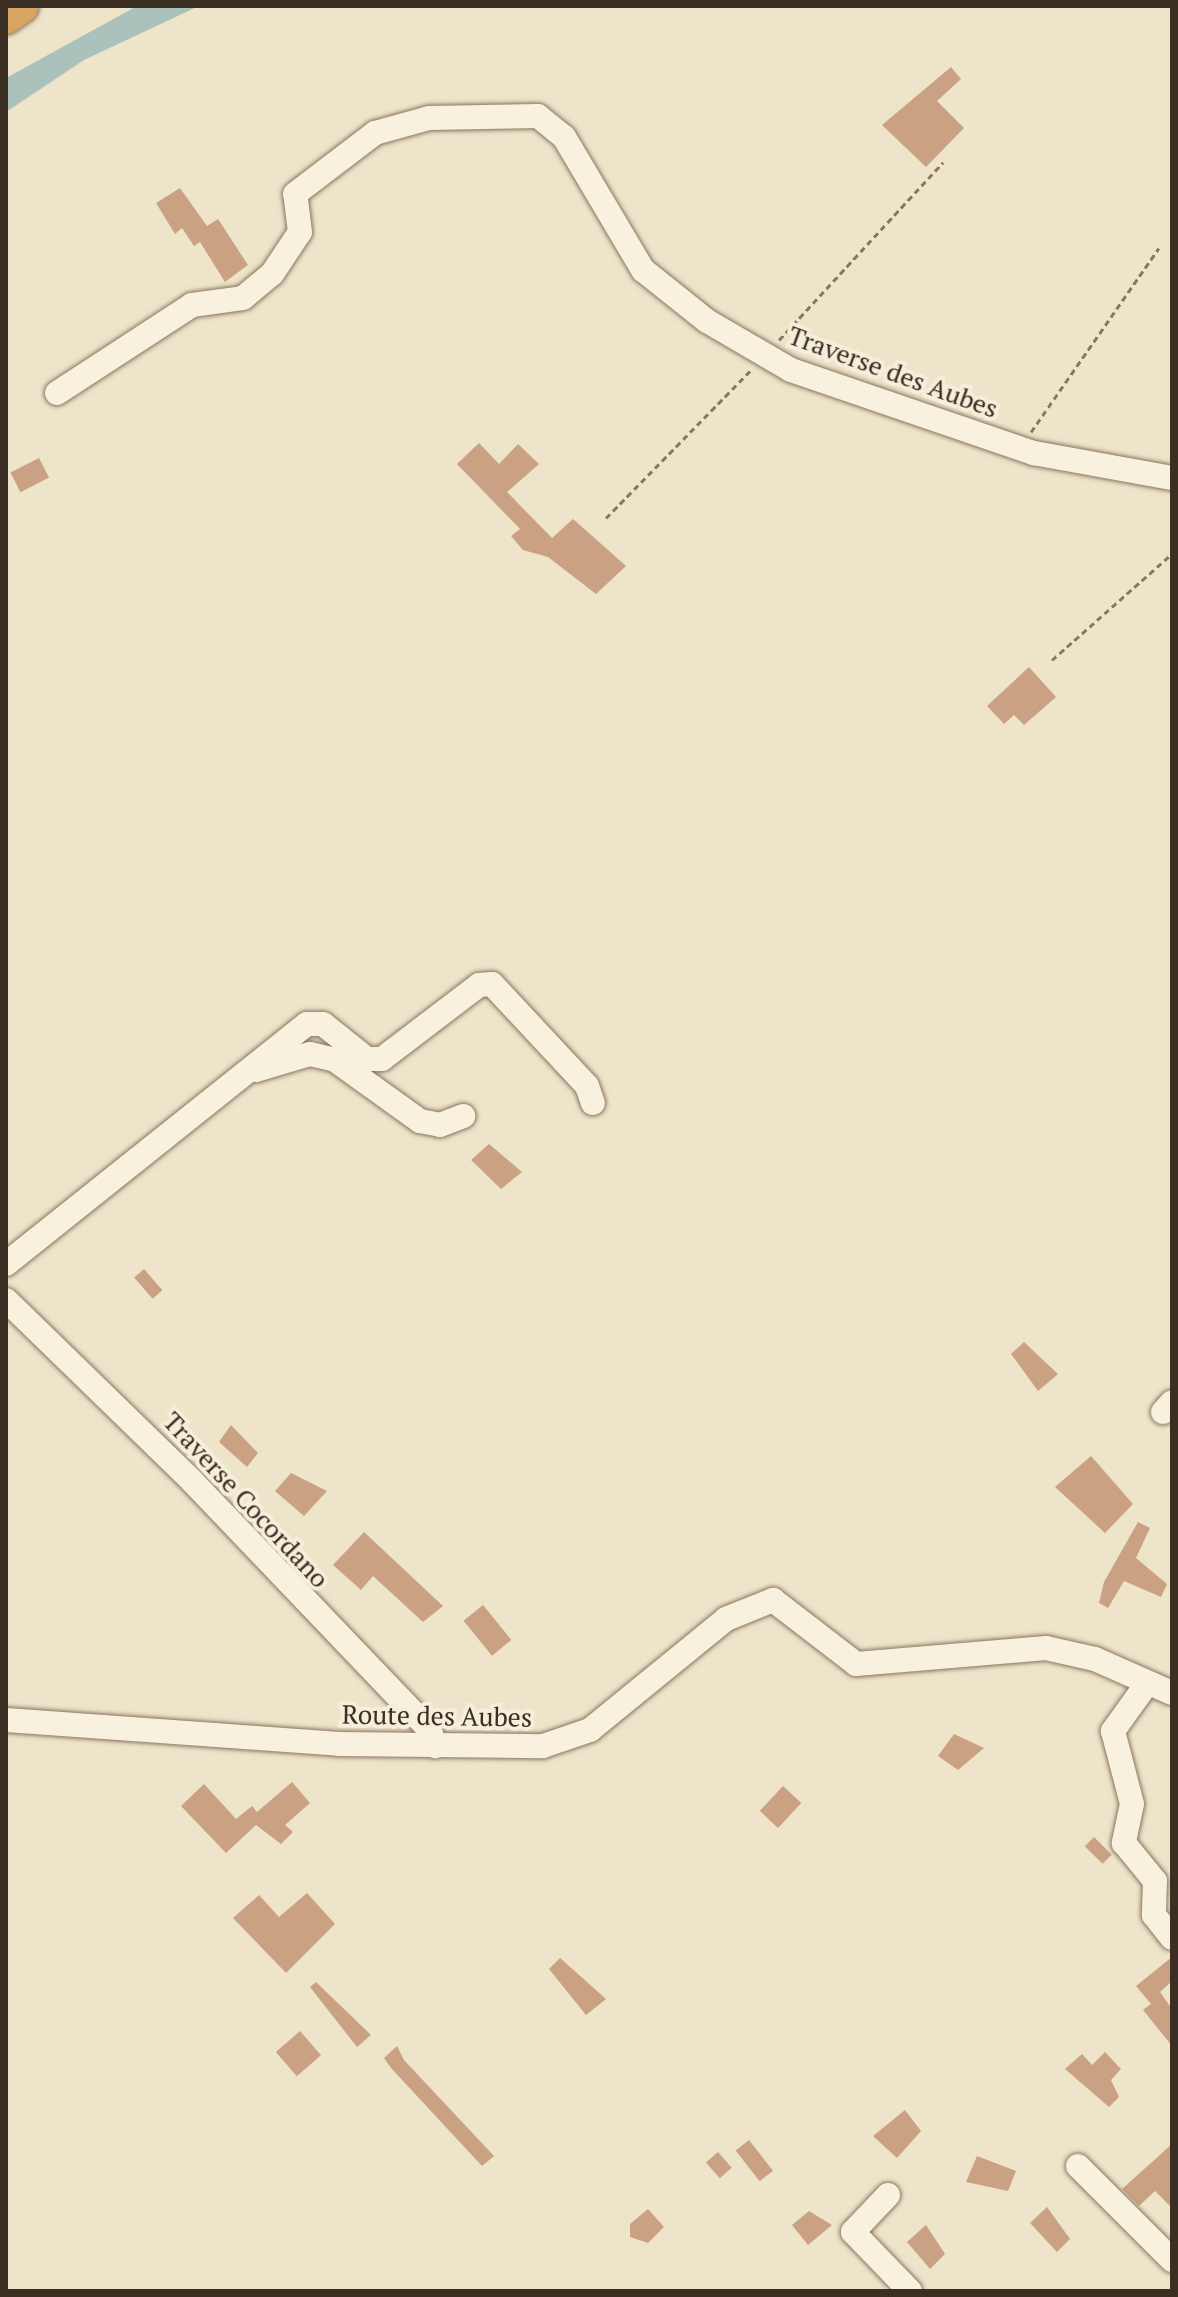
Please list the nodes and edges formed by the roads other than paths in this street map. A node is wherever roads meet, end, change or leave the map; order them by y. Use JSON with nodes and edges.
{"nodes":[{"id":1,"x":22,"y":6,"type":"edge"},
{"id":2,"x":6,"y":17,"type":"edge"},
{"id":3,"x":57,"y":393,"type":"dead end"},
{"id":4,"x":1172,"y":478,"type":"edge"},
{"id":5,"x":250,"y":1071,"type":"junction"},
{"id":6,"x":593,"y":1103,"type":"dead end"},
{"id":7,"x":463,"y":1116,"type":"dead end"},
{"id":8,"x":6,"y":1264,"type":"edge"},
{"id":9,"x":6,"y":1300,"type":"edge"},
{"id":10,"x":1146,"y":1685,"type":"junction"},
{"id":11,"x":1172,"y":1693,"type":"edge"},
{"id":12,"x":6,"y":1720,"type":"edge"},
{"id":13,"x":435,"y":1746,"type":"junction"},
{"id":14,"x":1172,"y":1938,"type":"edge"},
{"id":15,"x":1078,"y":2166,"type":"dead end"},
{"id":16,"x":888,"y":2195,"type":"dead end"},
{"id":17,"x":1172,"y":2260,"type":"edge"},
{"id":18,"x":910,"y":2291,"type":"edge"}],
"edges":[{"from":1,"to":2,"type":"highway"},
{"from":3,"to":4,"type":"street","name":"Traverse des Aubes"},
{"from":5,"to":6,"type":"street"},
{"from":5,"to":7,"type":"street"},
{"from":5,"to":8,"type":"street"},
{"from":9,"to":13,"type":"street","name":"Traverse Cocordano"},
{"from":10,"to":11,"type":"street","name":"Route des Aubes"},
{"from":10,"to":13,"type":"street","name":"Route des Aubes"},
{"from":10,"to":14,"type":"street"},
{"from":12,"to":13,"type":"street","name":"Route des Aubes"},
{"from":15,"to":17,"type":"street"},
{"from":16,"to":18,"type":"street"}]}
